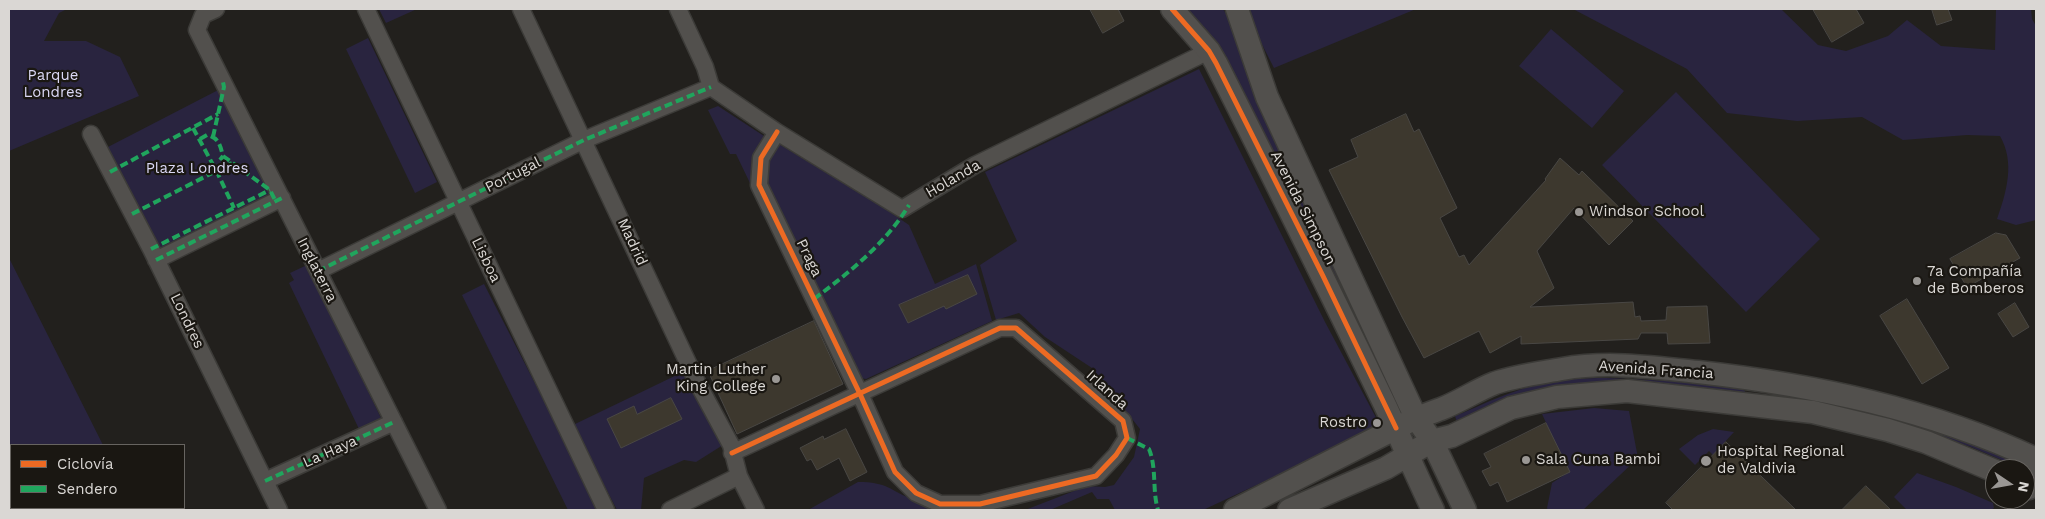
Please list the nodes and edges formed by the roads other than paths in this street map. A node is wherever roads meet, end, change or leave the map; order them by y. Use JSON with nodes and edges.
{"nodes":[{"id":1,"x":216,"y":9,"type":"edge"},
{"id":2,"x":366,"y":9,"type":"edge"},
{"id":3,"x":521,"y":9,"type":"edge"},
{"id":4,"x":678,"y":9,"type":"edge"},
{"id":5,"x":1172,"y":9,"type":"edge"},
{"id":6,"x":1237,"y":9,"type":"edge"},
{"id":7,"x":1209,"y":51,"type":"junction"},
{"id":8,"x":711,"y":87,"type":"junction"},
{"id":9,"x":777,"y":132,"type":"junction"},
{"id":10,"x":91,"y":134,"type":"dead end"},
{"id":11,"x":584,"y":140,"type":"junction"},
{"id":12,"x":282,"y":198,"type":"junction"},
{"id":13,"x":459,"y":202,"type":"junction"},
{"id":14,"x":156,"y":260,"type":"junction"},
{"id":15,"x":318,"y":271,"type":"junction"},
{"id":16,"x":1817,"y":389,"type":"junction"},
{"id":17,"x":860,"y":394,"type":"junction"},
{"id":18,"x":1812,"y":412,"type":"junction"},
{"id":19,"x":1416,"y":418,"type":"junction"},
{"id":20,"x":394,"y":422,"type":"junction"},
{"id":21,"x":1396,"y":428,"type":"junction"},
{"id":22,"x":1432,"y":441,"type":"junction"},
{"id":23,"x":732,"y":453,"type":"junction"},
{"id":24,"x":1408,"y":455,"type":"junction"},
{"id":25,"x":2036,"y":460,"type":"edge"},
{"id":26,"x":1985,"y":467,"type":"edge"},
{"id":27,"x":739,"y":476,"type":"junction"},
{"id":28,"x":265,"y":481,"type":"junction"},
{"id":29,"x":279,"y":510,"type":"edge"},
{"id":30,"x":438,"y":510,"type":"edge"},
{"id":31,"x":606,"y":510,"type":"edge"},
{"id":32,"x":670,"y":510,"type":"edge"},
{"id":33,"x":756,"y":510,"type":"edge"},
{"id":34,"x":1235,"y":510,"type":"edge"},
{"id":35,"x":1289,"y":510,"type":"edge"},
{"id":36,"x":1433,"y":510,"type":"edge"},
{"id":37,"x":1465,"y":510,"type":"edge"}],
"edges":[{"from":1,"to":12,"type":"street","name":"Inglaterra"},
{"from":2,"to":13,"type":"street","name":"Lisboa"},
{"from":3,"to":11,"type":"street","name":"Madrid"},
{"from":4,"to":8,"type":"street"},
{"from":5,"to":7,"type":"main road","name":"Avenida Simpson"},
{"from":6,"to":19,"type":"main road","name":"Avenida Simpson"},
{"from":7,"to":9,"type":"street","name":"Holanda"},
{"from":7,"to":21,"type":"main road","name":"Avenida Simpson"},
{"from":8,"to":9,"type":"street","name":"Holanda"},
{"from":8,"to":11,"type":"street","name":"Portugal"},
{"from":9,"to":17,"type":"street","name":"Praga"},
{"from":10,"to":14,"type":"street","name":"Londres"},
{"from":11,"to":13,"type":"street","name":"Portugal"},
{"from":11,"to":23,"type":"street","name":"Madrid"},
{"from":12,"to":14,"type":"street"},
{"from":12,"to":15,"type":"street","name":"Inglaterra"},
{"from":13,"to":15,"type":"street","name":"Portugal"},
{"from":13,"to":31,"type":"street","name":"Lisboa"},
{"from":14,"to":28,"type":"street","name":"Londres"},
{"from":15,"to":20,"type":"street","name":"Inglaterra"},
{"from":16,"to":18,"type":"main road"},
{"from":16,"to":19,"type":"main road","name":"Avenida Francia"},
{"from":16,"to":25,"type":"main road","name":"Avenida Francia"},
{"from":17,"to":17,"type":"street","name":"Irlanda"},
{"from":17,"to":23,"type":"street","name":"Irlanda"},
{"from":18,"to":22,"type":"main road","name":"Avenida Francia"},
{"from":18,"to":26,"type":"main road","name":"Avenida Francia"},
{"from":19,"to":21,"type":"main road","name":"Avenida Francia"},
{"from":19,"to":22,"type":"main road","name":"Avenida Simpson"},
{"from":20,"to":28,"type":"street","name":"La Haya"},
{"from":20,"to":30,"type":"street","name":"Inglaterra"},
{"from":21,"to":24,"type":"main road","name":"Avenida Simpson"},
{"from":21,"to":34,"type":"main road","name":"Avenida Francia"},
{"from":22,"to":24,"type":"main road","name":"Avenida Francia"},
{"from":22,"to":37,"type":"main road","name":"Avenida Simpson"},
{"from":23,"to":27,"type":"street","name":"Madrid"},
{"from":24,"to":35,"type":"main road","name":"Avenida Francia"},
{"from":24,"to":36,"type":"main road","name":"Avenida Simpson"},
{"from":27,"to":32,"type":"street"},
{"from":27,"to":33,"type":"street","name":"Madrid"},
{"from":28,"to":29,"type":"street","name":"Londres"}]}
